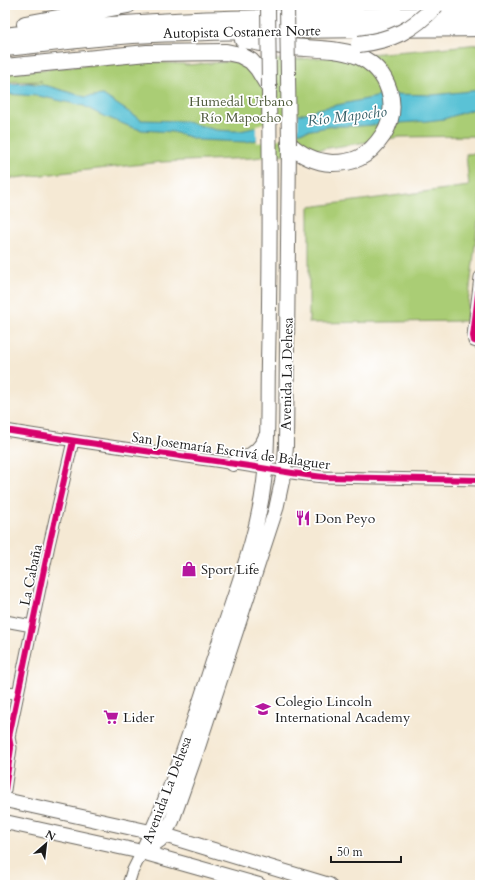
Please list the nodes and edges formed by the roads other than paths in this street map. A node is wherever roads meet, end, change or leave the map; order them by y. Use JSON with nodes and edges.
{"nodes":[{"id":1,"x":128,"y":5,"type":"edge"},
{"id":2,"x":268,"y":5,"type":"edge"},
{"id":3,"x":287,"y":5,"type":"edge"},
{"id":4,"x":371,"y":5,"type":"edge"},
{"id":5,"x":436,"y":5,"type":"edge"},
{"id":6,"x":480,"y":15,"type":"edge"},
{"id":7,"x":342,"y":16,"type":"junction"},
{"id":8,"x":5,"y":27,"type":"edge"},
{"id":9,"x":480,"y":28,"type":"edge"},
{"id":10,"x":151,"y":34,"type":"junction"},
{"id":11,"x":5,"y":36,"type":"edge"},
{"id":12,"x":5,"y":48,"type":"edge"},
{"id":13,"x":358,"y":50,"type":"junction"},
{"id":14,"x":5,"y":67,"type":"edge"},
{"id":15,"x":269,"y":87,"type":"junction"},
{"id":16,"x":289,"y":144,"type":"junction"},
{"id":17,"x":480,"y":278,"type":"edge"},
{"id":18,"x":477,"y":342,"type":"edge"},
{"id":19,"x":5,"y":430,"type":"edge"},
{"id":20,"x":267,"y":435,"type":"junction"},
{"id":21,"x":73,"y":441,"type":"junction"},
{"id":22,"x":233,"y":464,"type":"junction"},
{"id":23,"x":266,"y":469,"type":"junction"},
{"id":24,"x":284,"y":472,"type":"junction"},
{"id":25,"x":480,"y":480,"type":"edge"},
{"id":26,"x":5,"y":621,"type":"edge"},
{"id":27,"x":32,"y":626,"type":"junction"},
{"id":28,"x":5,"y":692,"type":"edge"},
{"id":29,"x":18,"y":694,"type":"junction"},
{"id":30,"x":7,"y":740,"type":"edge"},
{"id":31,"x":5,"y":790,"type":"edge"},
{"id":32,"x":5,"y":800,"type":"edge"},
{"id":33,"x":5,"y":822,"type":"edge"},
{"id":34,"x":158,"y":833,"type":"junction"},
{"id":35,"x":193,"y":843,"type":"junction"},
{"id":36,"x":142,"y":852,"type":"junction"},
{"id":37,"x":176,"y":861,"type":"junction"},
{"id":38,"x":128,"y":885,"type":"edge"},
{"id":39,"x":259,"y":885,"type":"edge"},
{"id":40,"x":329,"y":885,"type":"edge"}],
"edges":[{"from":1,"to":8,"type":"highway"},
{"from":2,"to":15,"type":"main road","name":"Avenida La Dehesa","bridge":true},
{"from":3,"to":16,"type":"main road","name":"Avenida La Dehesa","bridge":true},
{"from":4,"to":7,"type":"highway"},
{"from":5,"to":13,"type":"highway","bridge":true},
{"from":6,"to":7,"type":"highway","name":"Autopista Costanera Norte"},
{"from":7,"to":11,"type":"highway","name":"Autopista Costanera Norte"},
{"from":9,"to":10,"type":"highway","name":"Autopista Costanera Norte"},
{"from":10,"to":12,"type":"highway","name":"Autopista Costanera Norte"},
{"from":10,"to":13,"type":"highway"},
{"from":13,"to":16,"type":"highway"},
{"from":14,"to":15,"type":"highway"},
{"from":15,"to":20,"type":"main road","name":"Avenida La Dehesa"},
{"from":16,"to":24,"type":"main road","name":"Avenida La Dehesa"},
{"from":17,"to":18,"type":"street"},
{"from":19,"to":21,"type":"street","name":"San Josemaría Escrivá de Balaguer"},
{"from":20,"to":22,"type":"main road"},
{"from":20,"to":23,"type":"main road","name":"Avenida La Dehesa"},
{"from":21,"to":22,"type":"street","name":"San Josemaría Escrivá de Balaguer"},
{"from":21,"to":27,"type":"street","name":"La Cabaña"},
{"from":22,"to":23,"type":"street","name":"San Josemaría Escrivá de Balaguer"},
{"from":23,"to":24,"type":"street","name":"San Josemaría Escrivá de Balaguer"},
{"from":23,"to":34,"type":"main road","name":"Avenida La Dehesa"},
{"from":24,"to":25,"type":"street","name":"San Josemaría Escrivá de Balaguer"},
{"from":24,"to":34,"type":"main road","name":"Avenida La Dehesa"},
{"from":26,"to":27,"type":"street"},
{"from":27,"to":29,"type":"street","name":"La Cabaña"},
{"from":28,"to":29,"type":"street"},
{"from":29,"to":30,"type":"street","name":"La Cabaña"},
{"from":30,"to":31,"type":"street","name":"La Cabaña"},
{"from":32,"to":34,"type":"main road"},
{"from":33,"to":36,"type":"main road"},
{"from":34,"to":35,"type":"main road"},
{"from":34,"to":36,"type":"main road","name":"Avenida La Dehesa"},
{"from":35,"to":37,"type":"main road"},
{"from":35,"to":40,"type":"main road"},
{"from":36,"to":37,"type":"main road"},
{"from":36,"to":38,"type":"street"},
{"from":37,"to":39,"type":"main road"}]}
